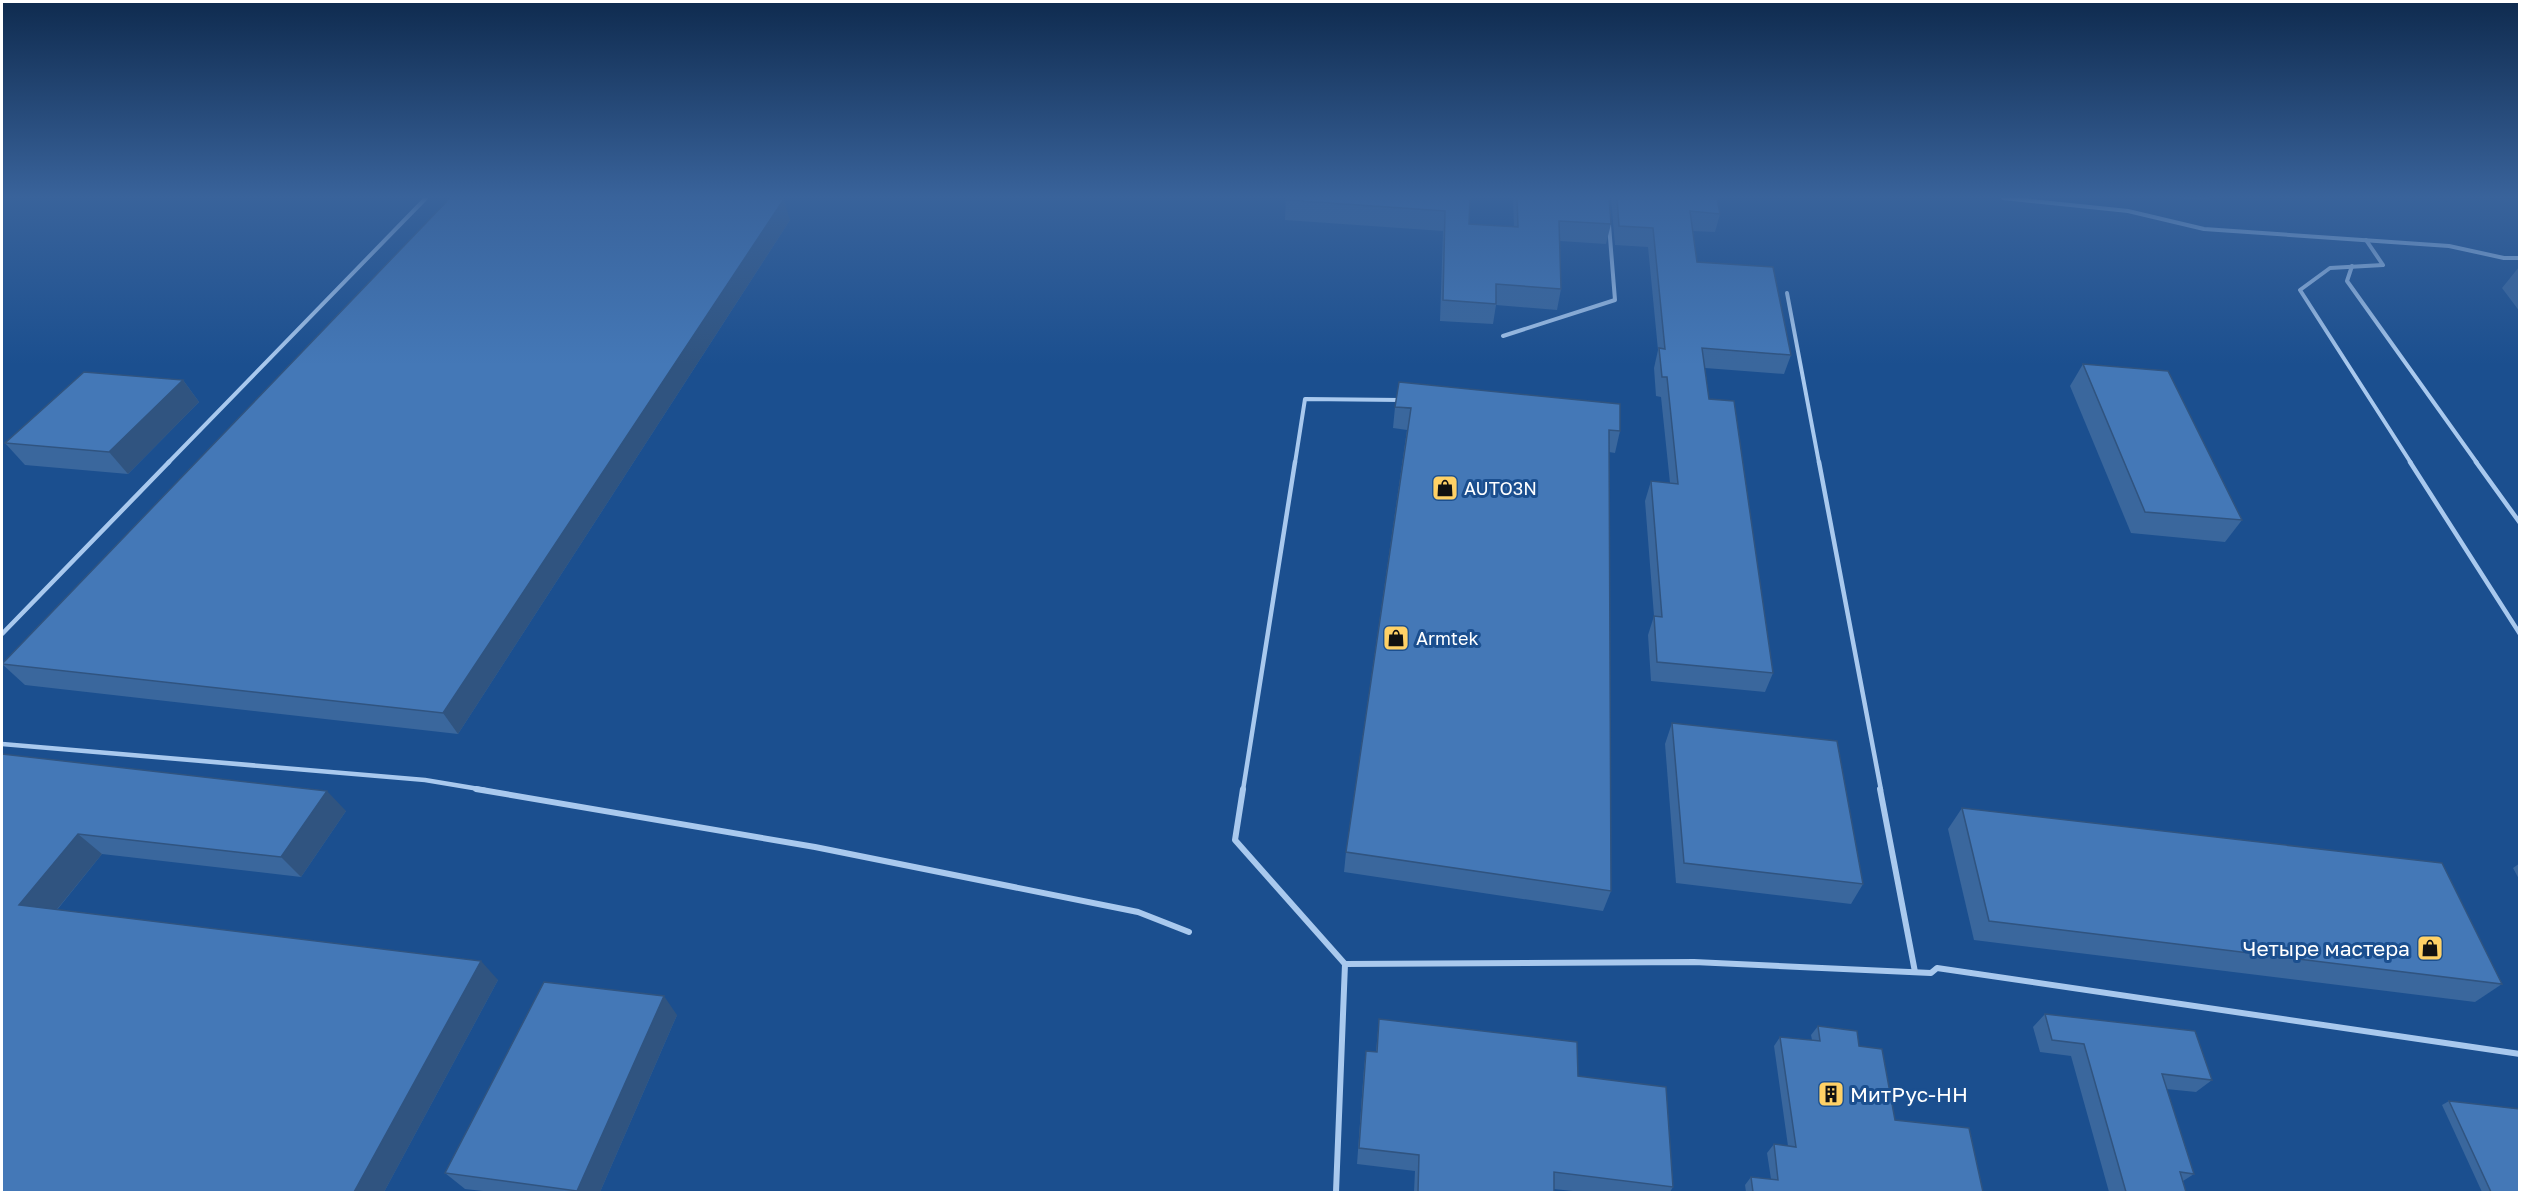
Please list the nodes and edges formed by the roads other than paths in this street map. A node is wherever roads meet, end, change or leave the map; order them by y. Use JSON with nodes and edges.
{"nodes":[{"id":1,"x":372,"y":254,"type":"edge"},
{"id":2,"x":1611,"y":254,"type":"edge"},
{"id":3,"x":2375,"y":254,"type":"edge"},
{"id":4,"x":2484,"y":254,"type":"edge"},
{"id":5,"x":2520,"y":258,"type":"edge"},
{"id":6,"x":2352,"y":266,"type":"junction"},
{"id":7,"x":1786,"y":293,"type":"dead end"},
{"id":8,"x":1503,"y":336,"type":"dead end"},
{"id":9,"x":1404,"y":400,"type":"edge"},
{"id":10,"x":2520,"y":523,"type":"edge"},
{"id":11,"x":2,"y":634,"type":"edge"},
{"id":12,"x":2520,"y":634,"type":"edge"},
{"id":13,"x":2,"y":744,"type":"edge"},
{"id":14,"x":1189,"y":932,"type":"dead end"},
{"id":15,"x":1345,"y":964,"type":"junction"},
{"id":16,"x":1914,"y":972,"type":"junction"},
{"id":17,"x":2520,"y":1054,"type":"edge"},
{"id":18,"x":1336,"y":1192,"type":"edge"}],
"edges":[{"from":1,"to":11,"type":"lane"},
{"from":2,"to":8,"type":"lane"},
{"from":3,"to":6,"type":"lane"},
{"from":4,"to":5,"type":"lane"},
{"from":6,"to":10,"type":"lane"},
{"from":6,"to":12,"type":"lane"},
{"from":7,"to":16,"type":"lane"},
{"from":9,"to":15,"type":"lane"},
{"from":13,"to":14,"type":"lane"},
{"from":15,"to":16,"type":"lane"},
{"from":15,"to":18,"type":"lane"},
{"from":16,"to":17,"type":"lane"}]}
